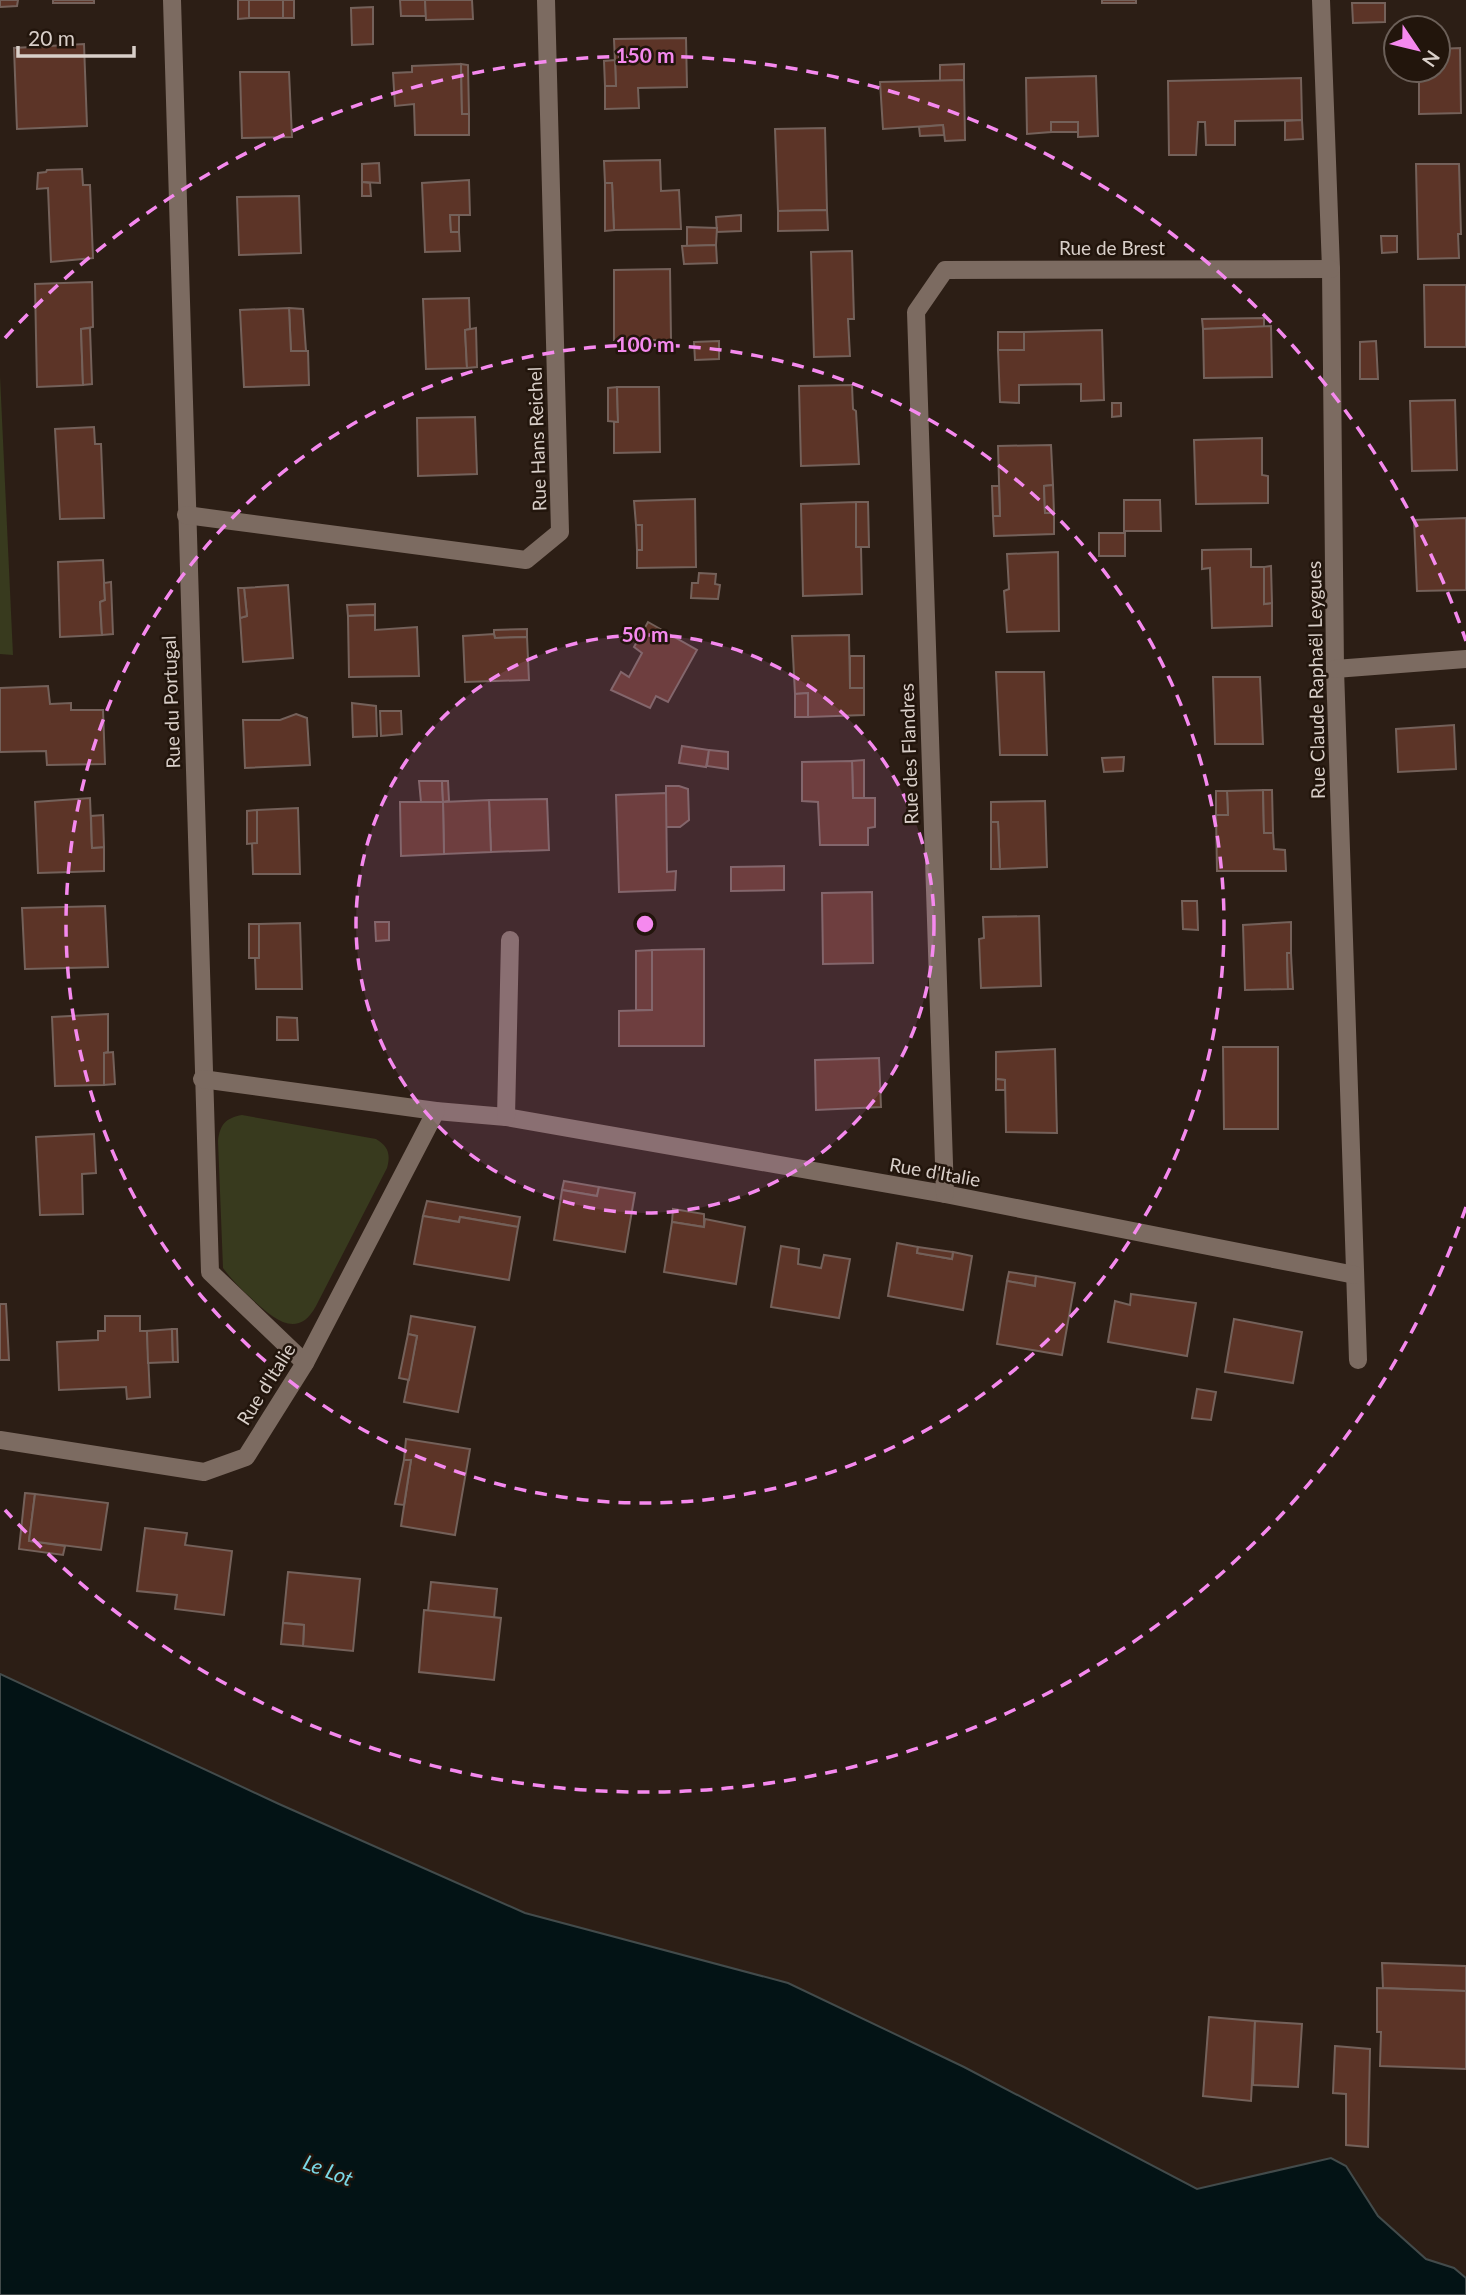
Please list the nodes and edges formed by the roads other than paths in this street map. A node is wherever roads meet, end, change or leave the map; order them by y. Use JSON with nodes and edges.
{"nodes":[{"id":1,"x":172,"y":0,"type":"edge"},
{"id":2,"x":546,"y":0,"type":"edge"},
{"id":3,"x":1321,"y":0,"type":"edge"},
{"id":4,"x":1331,"y":269,"type":"junction"},
{"id":5,"x":916,"y":312,"type":"joint"},
{"id":6,"x":186,"y":515,"type":"junction"},
{"id":7,"x":1466,"y":660,"type":"edge"},
{"id":8,"x":1335,"y":668,"type":"junction"},
{"id":9,"x":510,"y":940,"type":"dead end"},
{"id":10,"x":202,"y":1079,"type":"junction"},
{"id":11,"x":436,"y":1111,"type":"junction"},
{"id":12,"x":506,"y":1117,"type":"junction"},
{"id":13,"x":945,"y":1194,"type":"junction"},
{"id":14,"x":1355,"y":1275,"type":"junction"},
{"id":15,"x":1358,"y":1360,"type":"dead end"},
{"id":16,"x":305,"y":1363,"type":"junction"},
{"id":17,"x":0,"y":1440,"type":"edge"}],
"edges":[{"from":1,"to":6,"type":"street","name":"Rue du Portugal"},
{"from":2,"to":6,"type":"street","name":"Rue Hans Reichel"},
{"from":3,"to":4,"type":"street","name":"Rue Claude Raphaël Leygues"},
{"from":4,"to":5,"type":"street","name":"Rue de Brest"},
{"from":4,"to":8,"type":"street","name":"Rue Claude Raphaël Leygues"},
{"from":5,"to":13,"type":"street","name":"Rue des Flandres"},
{"from":6,"to":10,"type":"street","name":"Rue du Portugal"},
{"from":7,"to":8,"type":"street"},
{"from":8,"to":14,"type":"street","name":"Rue Claude Raphaël Leygues"},
{"from":9,"to":12,"type":"street"},
{"from":10,"to":11,"type":"street","name":"Rue d'Italie"},
{"from":10,"to":16,"type":"street","name":"Rue du Portugal"},
{"from":11,"to":12,"type":"street","name":"Rue d'Italie"},
{"from":11,"to":16,"type":"street","name":"Rue d'Italie"},
{"from":12,"to":13,"type":"street","name":"Rue d'Italie"},
{"from":13,"to":14,"type":"street","name":"Rue d'Italie"},
{"from":14,"to":15,"type":"street","name":"Rue Claude Raphaël Leygues"},
{"from":16,"to":17,"type":"street","name":"Rue d'Italie"}]}
